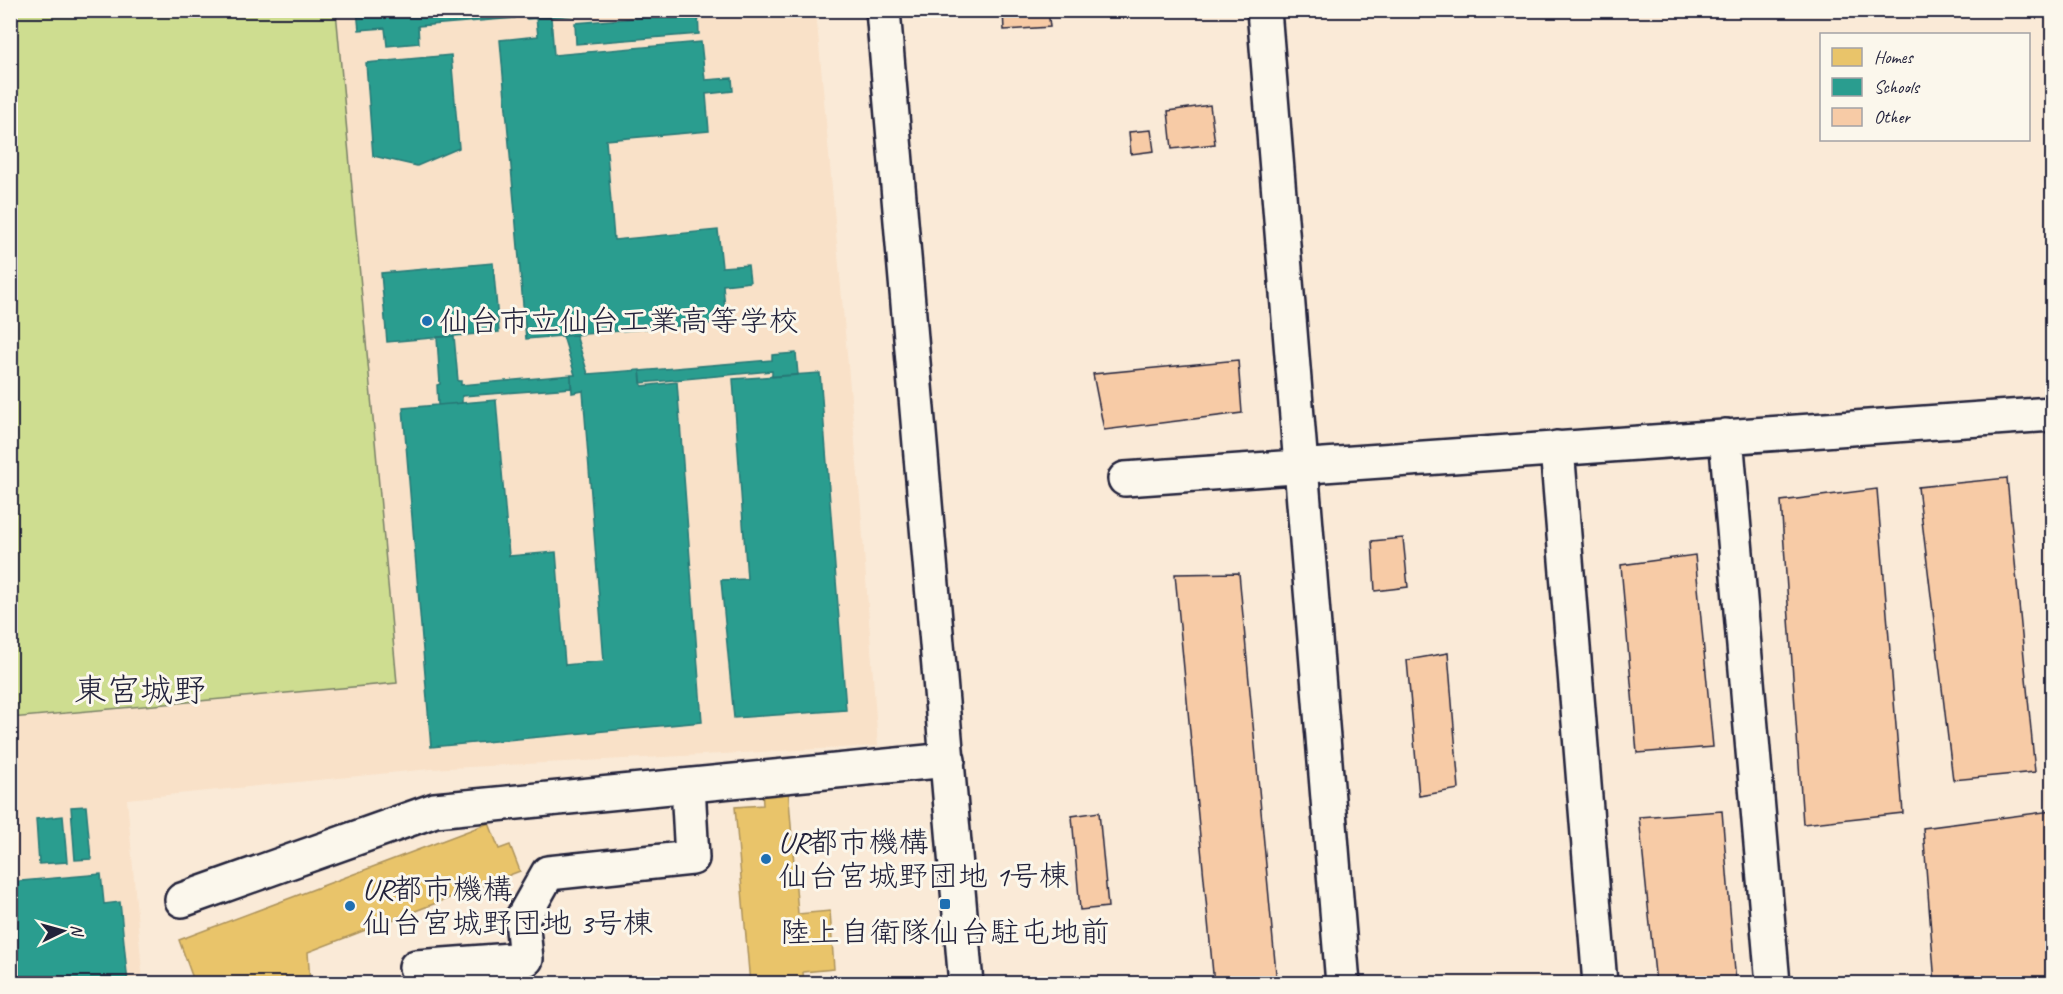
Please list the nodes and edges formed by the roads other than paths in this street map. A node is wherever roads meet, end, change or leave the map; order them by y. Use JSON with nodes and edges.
{"nodes":[{"id":1,"x":883,"y":10,"type":"edge"},
{"id":2,"x":1264,"y":10,"type":"edge"},
{"id":3,"x":2052,"y":414,"type":"edge"},
{"id":4,"x":1726,"y":436,"type":"junction"},
{"id":5,"x":1557,"y":448,"type":"junction"},
{"id":6,"x":1301,"y":467,"type":"junction"},
{"id":7,"x":1125,"y":479,"type":"dead end"},
{"id":8,"x":948,"y":760,"type":"junction"},
{"id":9,"x":688,"y":786,"type":"junction"},
{"id":10,"x":182,"y":900,"type":"dead end"},
{"id":11,"x":416,"y":967,"type":"dead end"},
{"id":12,"x":966,"y":984,"type":"edge"},
{"id":13,"x":1343,"y":984,"type":"edge"},
{"id":14,"x":1600,"y":984,"type":"edge"},
{"id":15,"x":1773,"y":984,"type":"edge"}],
"edges":[{"from":1,"to":8,"type":"street"},
{"from":2,"to":6,"type":"street"},
{"from":3,"to":4,"type":"street"},
{"from":4,"to":5,"type":"street"},
{"from":4,"to":15,"type":"street"},
{"from":5,"to":6,"type":"street"},
{"from":5,"to":14,"type":"street"},
{"from":6,"to":7,"type":"street"},
{"from":6,"to":13,"type":"street"},
{"from":8,"to":9,"type":"street"},
{"from":8,"to":12,"type":"street"},
{"from":9,"to":10,"type":"street"},
{"from":9,"to":11,"type":"street"}]}
